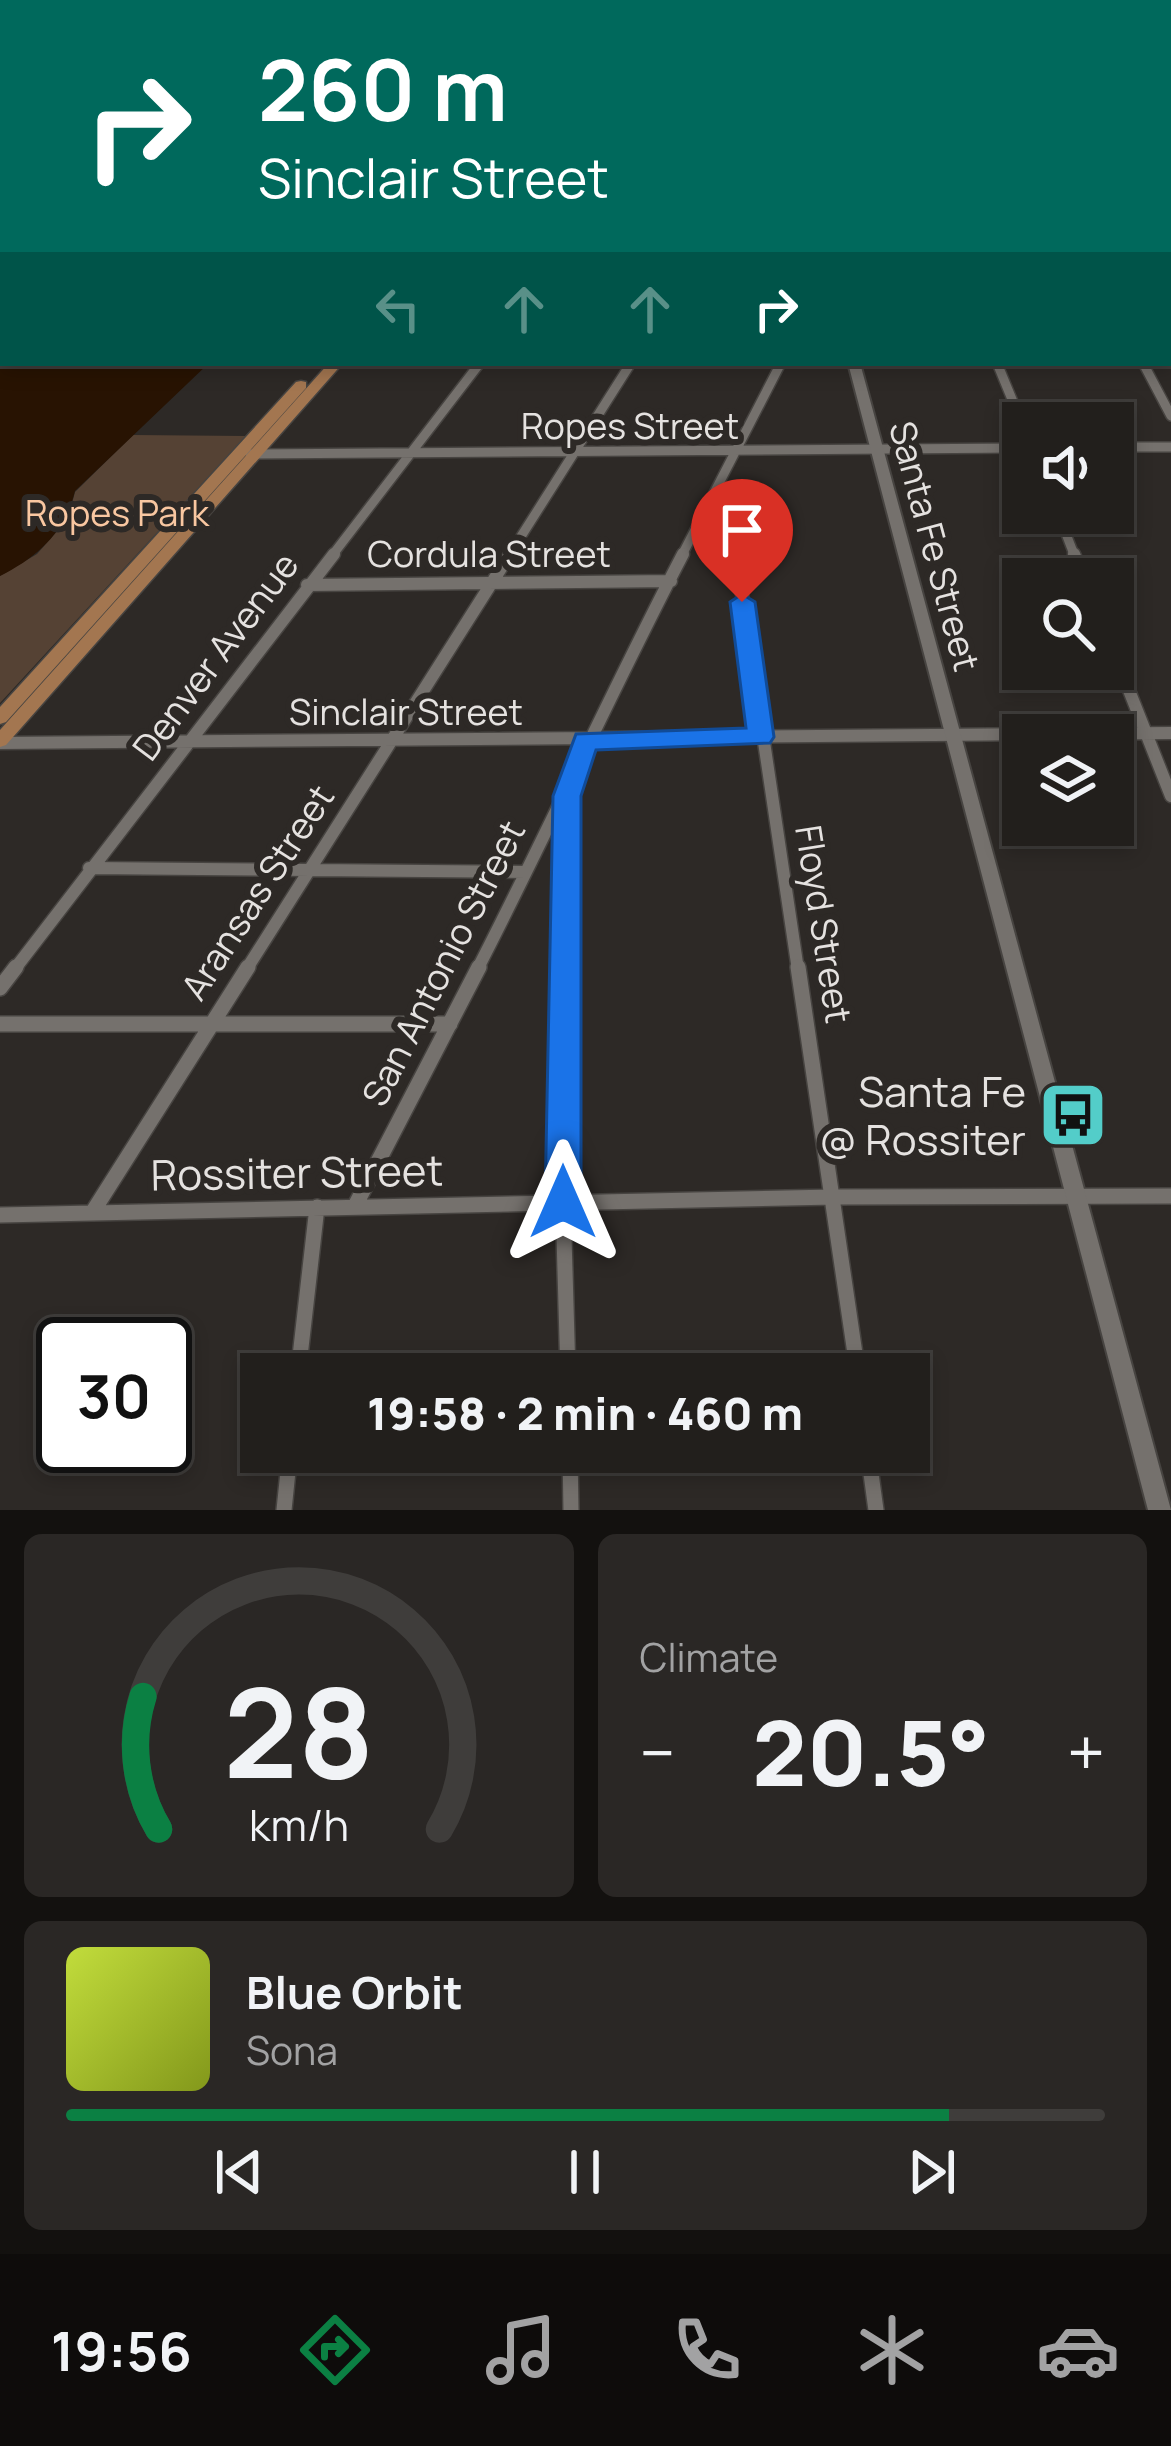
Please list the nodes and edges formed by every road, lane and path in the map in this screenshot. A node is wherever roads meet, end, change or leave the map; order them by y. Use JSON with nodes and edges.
{"nodes":[{"id":1,"x":319,"y":366,"type":"edge"},
{"id":2,"x":332,"y":366,"type":"edge"},
{"id":3,"x":479,"y":366,"type":"edge"},
{"id":4,"x":629,"y":366,"type":"edge"},
{"id":5,"x":780,"y":366,"type":"edge"},
{"id":6,"x":855,"y":366,"type":"edge"},
{"id":7,"x":999,"y":366,"type":"edge"},
{"id":8,"x":1146,"y":366,"type":"edge"},
{"id":9,"x":312,"y":381,"type":"junction"},
{"id":10,"x":1013,"y":402,"type":"edge"},
{"id":11,"x":1171,"y":416,"type":"edge"},
{"id":12,"x":1171,"y":446,"type":"edge"},
{"id":13,"x":1134,"y":447,"type":"edge"},
{"id":14,"x":1002,"y":448,"type":"edge"},
{"id":15,"x":876,"y":450,"type":"junction"},
{"id":16,"x":737,"y":451,"type":"junction"},
{"id":17,"x":409,"y":453,"type":"junction"},
{"id":18,"x":575,"y":453,"type":"junction"},
{"id":19,"x":257,"y":454,"type":"junction"},
{"id":20,"x":237,"y":456,"type":"junction"},
{"id":21,"x":720,"y":486,"type":"junction"},
{"id":22,"x":493,"y":581,"type":"junction"},
{"id":23,"x":671,"y":581,"type":"junction"},
{"id":24,"x":307,"y":584,"type":"junction"},
{"id":25,"x":127,"y":587,"type":"junction"},
{"id":26,"x":40,"y":684,"type":"junction"},
{"id":27,"x":1129,"y":690,"type":"edge"},
{"id":28,"x":0,"y":718,"type":"edge"},
{"id":29,"x":1146,"y":733,"type":"junction"},
{"id":30,"x":1171,"y":733,"type":"edge"},
{"id":31,"x":950,"y":734,"type":"junction"},
{"id":32,"x":760,"y":737,"type":"junction"},
{"id":33,"x":388,"y":740,"type":"junction"},
{"id":34,"x":189,"y":741,"type":"junction"},
{"id":35,"x":586,"y":741,"type":"junction"},
{"id":36,"x":0,"y":742,"type":"edge"},
{"id":37,"x":567,"y":796,"type":"junction"},
{"id":38,"x":1171,"y":796,"type":"edge"},
{"id":39,"x":89,"y":868,"type":"junction"},
{"id":40,"x":308,"y":872,"type":"junction"},
{"id":41,"x":525,"y":872,"type":"junction"},
{"id":42,"x":0,"y":988,"type":"edge"},
{"id":43,"x":0,"y":1024,"type":"edge"},
{"id":44,"x":208,"y":1024,"type":"junction"},
{"id":45,"x":450,"y":1024,"type":"junction"},
{"id":46,"x":1171,"y":1196,"type":"edge"},
{"id":47,"x":834,"y":1197,"type":"junction"},
{"id":48,"x":1076,"y":1198,"type":"junction"},
{"id":49,"x":563,"y":1202,"type":"junction"},
{"id":50,"x":355,"y":1206,"type":"junction"},
{"id":51,"x":316,"y":1207,"type":"junction"},
{"id":52,"x":92,"y":1213,"type":"junction"},
{"id":53,"x":0,"y":1215,"type":"edge"},
{"id":54,"x":300,"y":1353,"type":"edge"},
{"id":55,"x":567,"y":1353,"type":"edge"},
{"id":56,"x":855,"y":1353,"type":"edge"},
{"id":57,"x":288,"y":1473,"type":"edge"},
{"id":58,"x":570,"y":1473,"type":"edge"},
{"id":59,"x":871,"y":1473,"type":"edge"},
{"id":60,"x":284,"y":1510,"type":"edge"},
{"id":61,"x":571,"y":1510,"type":"edge"},
{"id":62,"x":876,"y":1510,"type":"edge"},
{"id":63,"x":1160,"y":1510,"type":"edge"}],
"edges":[{"from":1,"to":9,"type":"main road"},
{"from":2,"to":9,"type":"main road"},
{"from":3,"to":17,"type":"street","name":"Denver Avenue"},
{"from":4,"to":18,"type":"street","name":"Aransas Street"},
{"from":5,"to":16,"type":"street","name":"San Antonio Street"},
{"from":6,"to":15,"type":"main road","name":"Santa Fe Street"},
{"from":7,"to":10,"type":"street"},
{"from":8,"to":11,"type":"street"},
{"from":9,"to":19,"type":"main road"},
{"from":9,"to":20,"type":"main road"},
{"from":12,"to":13,"type":"street"},
{"from":14,"to":15,"type":"street","name":"Ropes Street"},
{"from":15,"to":16,"type":"street","name":"Ropes Street"},
{"from":15,"to":31,"type":"main road","name":"Santa Fe Street"},
{"from":16,"to":18,"type":"street","name":"Ropes Street"},
{"from":16,"to":21,"type":"street","name":"San Antonio Street"},
{"from":17,"to":18,"type":"street","name":"Ropes Street"},
{"from":17,"to":19,"type":"street","name":"Ropes Street"},
{"from":17,"to":24,"type":"street","name":"Denver Avenue"},
{"from":18,"to":22,"type":"street","name":"Aransas Street"},
{"from":19,"to":20,"type":"street","name":"Ropes Street"},
{"from":19,"to":25,"type":"main road"},
{"from":20,"to":25,"type":"main road"},
{"from":21,"to":23,"type":"street","name":"San Antonio Street"},
{"from":21,"to":32,"type":"street","name":"Floyd Street"},
{"from":22,"to":23,"type":"street","name":"Cordula Street"},
{"from":22,"to":24,"type":"street","name":"Cordula Street"},
{"from":22,"to":33,"type":"street","name":"Aransas Street"},
{"from":23,"to":35,"type":"street","name":"San Antonio Street"},
{"from":24,"to":34,"type":"street","name":"Denver Avenue"},
{"from":25,"to":26,"type":"main road"},
{"from":26,"to":28,"type":"main road"},
{"from":26,"to":36,"type":"main road"},
{"from":27,"to":29,"type":"street"},
{"from":29,"to":30,"type":"street","name":"Sinclair Street"},
{"from":29,"to":31,"type":"street","name":"Sinclair Street"},
{"from":29,"to":38,"type":"street"},
{"from":31,"to":32,"type":"street","name":"Sinclair Street"},
{"from":31,"to":48,"type":"main road","name":"Santa Fe Street"},
{"from":32,"to":35,"type":"street","name":"Sinclair Street"},
{"from":32,"to":47,"type":"street","name":"Floyd Street"},
{"from":33,"to":34,"type":"street","name":"Sinclair Street"},
{"from":33,"to":35,"type":"street","name":"Sinclair Street"},
{"from":33,"to":40,"type":"street","name":"Aransas Street"},
{"from":34,"to":36,"type":"street","name":"Sinclair Street"},
{"from":34,"to":39,"type":"street","name":"Denver Avenue"},
{"from":35,"to":37,"type":"street","name":"San Antonio Street"},
{"from":37,"to":41,"type":"street","name":"San Antonio Street"},
{"from":37,"to":49,"type":"street"},
{"from":39,"to":40,"type":"street"},
{"from":39,"to":42,"type":"street","name":"Denver Avenue"},
{"from":40,"to":41,"type":"street"},
{"from":40,"to":44,"type":"street","name":"Aransas Street"},
{"from":41,"to":45,"type":"street","name":"San Antonio Street"},
{"from":43,"to":44,"type":"street"},
{"from":44,"to":45,"type":"street"},
{"from":44,"to":52,"type":"street","name":"Aransas Street"},
{"from":45,"to":50,"type":"street","name":"San Antonio Street"},
{"from":46,"to":48,"type":"street","name":"Rossiter Street"},
{"from":47,"to":48,"type":"street","name":"Rossiter Street"},
{"from":47,"to":49,"type":"street","name":"Rossiter Street"},
{"from":47,"to":56,"type":"street","name":"Floyd Street"},
{"from":48,"to":63,"type":"main road","name":"Santa Fe Street"},
{"from":49,"to":50,"type":"street","name":"Rossiter Street"},
{"from":49,"to":55,"type":"street"},
{"from":50,"to":51,"type":"street","name":"Rossiter Street"},
{"from":51,"to":52,"type":"street","name":"Rossiter Street"},
{"from":51,"to":54,"type":"street"},
{"from":52,"to":53,"type":"street","name":"Rossiter Street"},
{"from":57,"to":60,"type":"street"},
{"from":58,"to":61,"type":"street"},
{"from":59,"to":62,"type":"street"}]}
